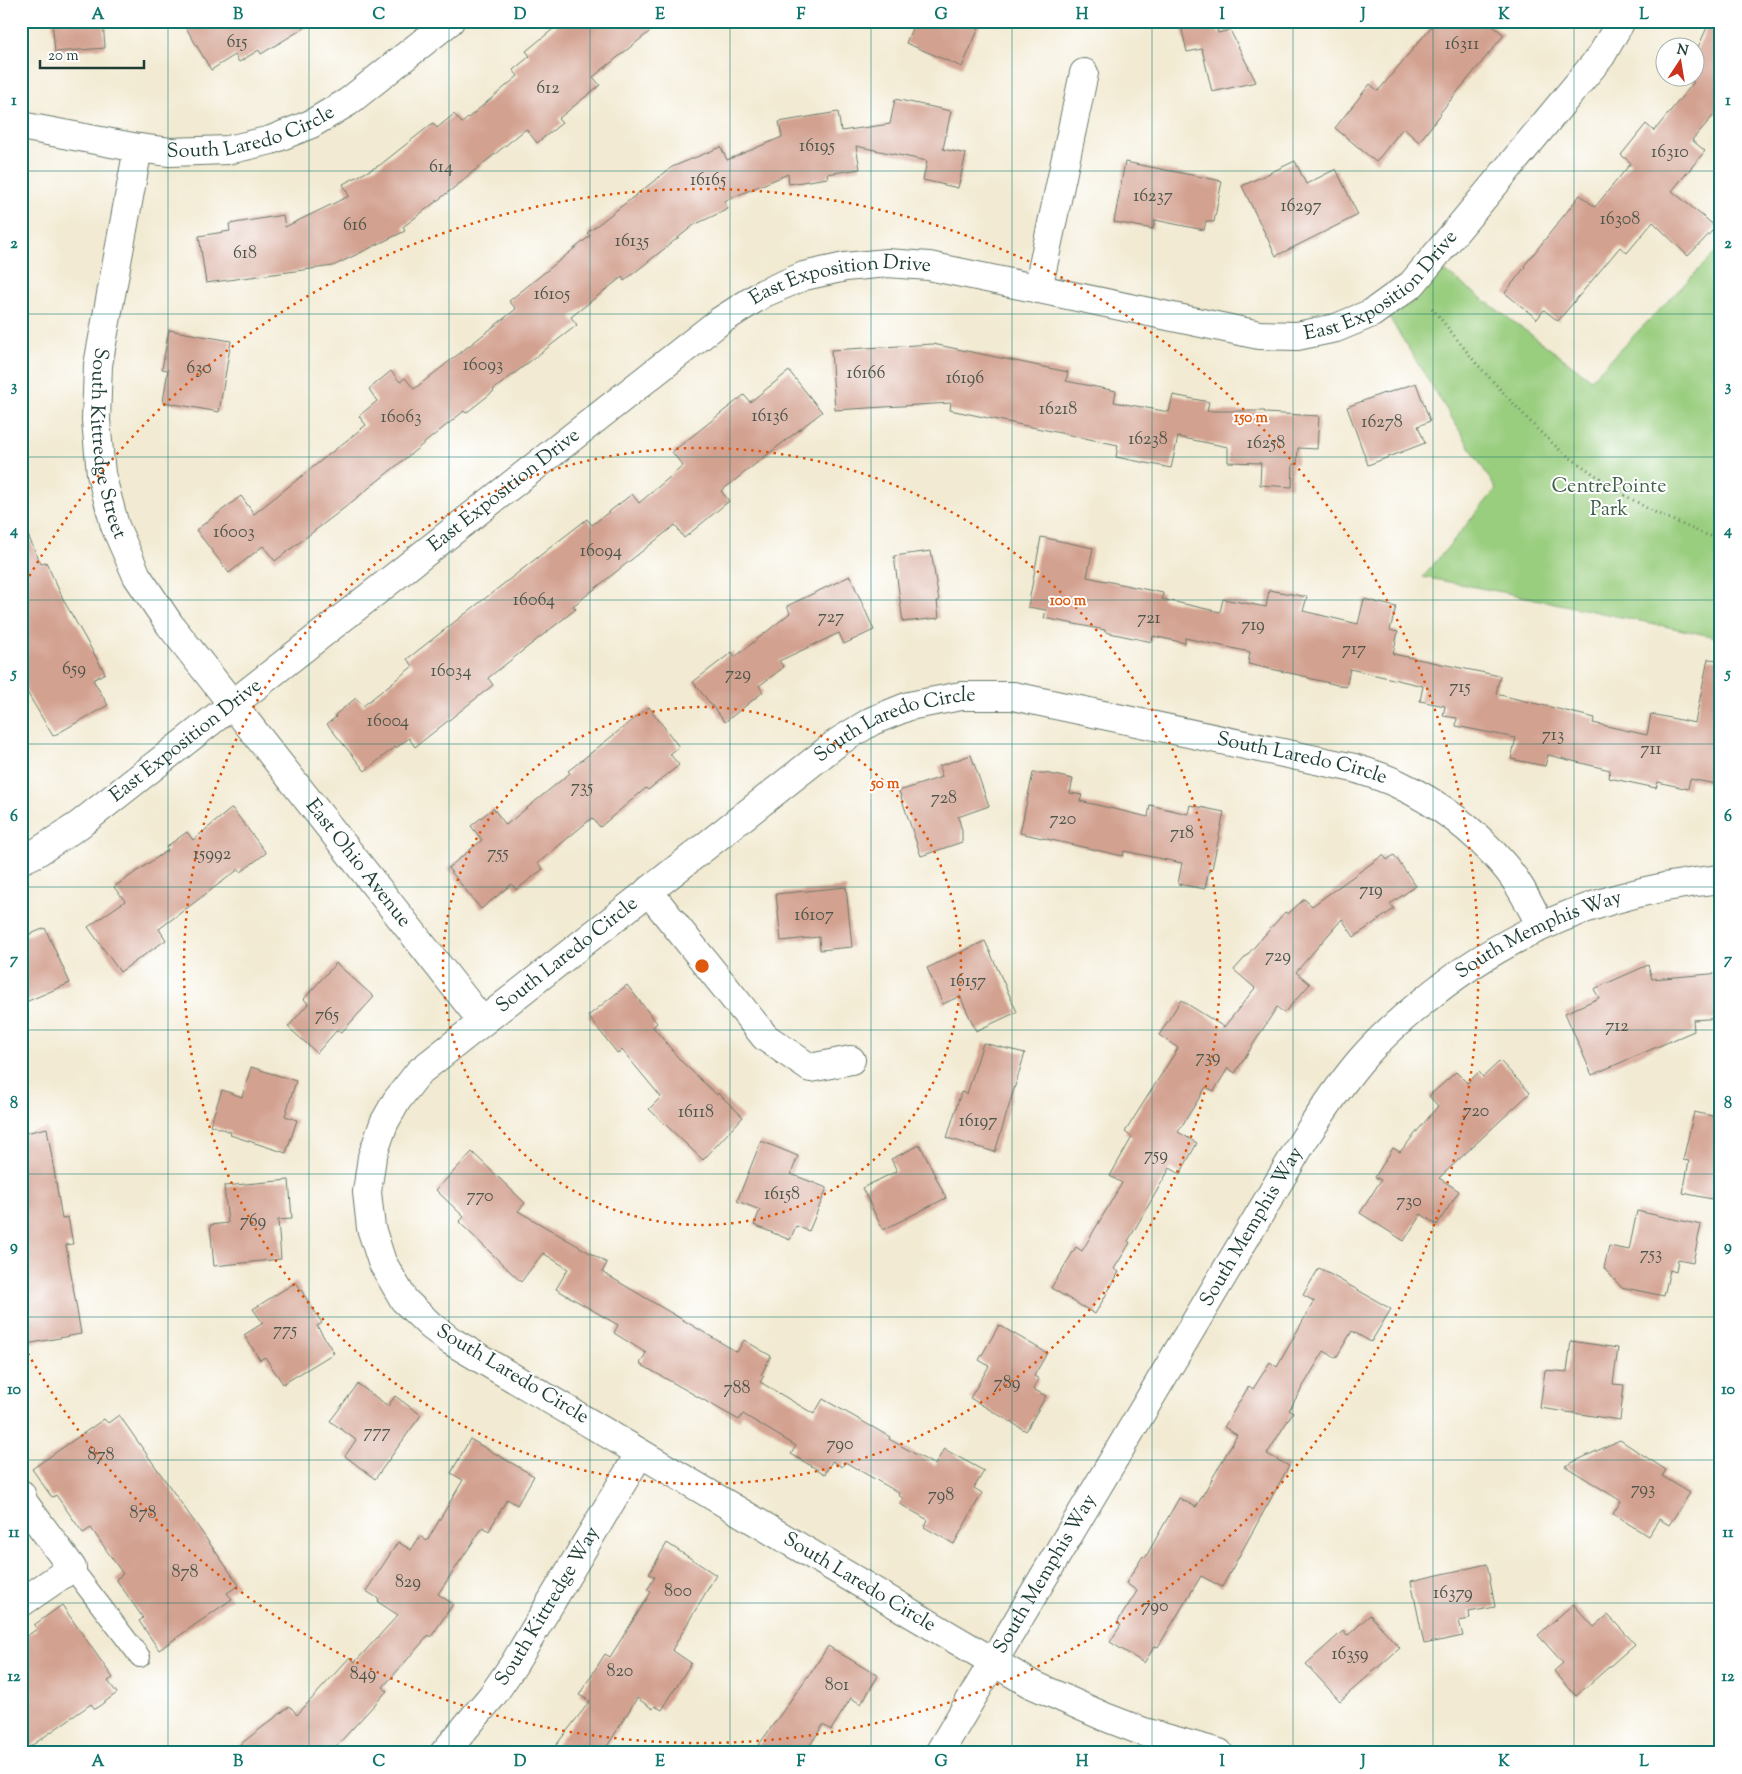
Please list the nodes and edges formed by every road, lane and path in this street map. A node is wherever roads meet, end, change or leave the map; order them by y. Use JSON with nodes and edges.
{"nodes":[{"id":1,"x":450,"y":21,"type":"edge"},
{"id":2,"x":1621,"y":21,"type":"edge"},
{"id":3,"x":1084,"y":73,"type":"dead end"},
{"id":4,"x":21,"y":126,"type":"edge"},
{"id":5,"x":138,"y":148,"type":"junction"},
{"id":6,"x":1412,"y":284,"type":"junction"},
{"id":7,"x":1038,"y":289,"type":"junction"},
{"id":8,"x":1721,"y":540,"type":"edge"},
{"id":9,"x":233,"y":705,"type":"junction"},
{"id":10,"x":21,"y":860,"type":"edge"},
{"id":11,"x":1721,"y":878,"type":"edge"},
{"id":12,"x":648,"y":891,"type":"junction"},
{"id":13,"x":1541,"y":926,"type":"junction"},
{"id":14,"x":482,"y":1021,"type":"junction"},
{"id":15,"x":851,"y":1060,"type":"dead end"},
{"id":16,"x":640,"y":1453,"type":"junction"},
{"id":17,"x":21,"y":1494,"type":"edge"},
{"id":18,"x":72,"y":1568,"type":"junction"},
{"id":19,"x":21,"y":1603,"type":"edge"},
{"id":20,"x":140,"y":1657,"type":"dead end"},
{"id":21,"x":993,"y":1662,"type":"junction"},
{"id":22,"x":444,"y":1753,"type":"edge"},
{"id":23,"x":939,"y":1753,"type":"edge"},
{"id":24,"x":1219,"y":1753,"type":"edge"}],
"edges":[{"from":1,"to":5,"type":"street","name":"South Laredo Circle"},
{"from":2,"to":6,"type":"street","name":"East Exposition Drive"},
{"from":3,"to":7,"type":"street"},
{"from":4,"to":5,"type":"street","name":"South Laredo Circle"},
{"from":5,"to":9,"type":"street","name":"South Kittredge Street"},
{"from":6,"to":7,"type":"street","name":"East Exposition Drive"},
{"from":6,"to":8,"type":"path"},
{"from":7,"to":9,"type":"street","name":"East Exposition Drive"},
{"from":9,"to":10,"type":"street","name":"East Exposition Drive"},
{"from":9,"to":14,"type":"street","name":"East Ohio Avenue"},
{"from":11,"to":13,"type":"street","name":"South Memphis Way"},
{"from":12,"to":13,"type":"street","name":"South Laredo Circle"},
{"from":12,"to":14,"type":"street","name":"South Laredo Circle"},
{"from":12,"to":15,"type":"street"},
{"from":13,"to":21,"type":"street","name":"South Memphis Way"},
{"from":14,"to":16,"type":"street","name":"South Laredo Circle"},
{"from":16,"to":21,"type":"street","name":"South Laredo Circle"},
{"from":16,"to":22,"type":"street","name":"South Kittredge Way"},
{"from":17,"to":18,"type":"street"},
{"from":18,"to":19,"type":"street"},
{"from":18,"to":20,"type":"lane"},
{"from":21,"to":23,"type":"street","name":"South Memphis Way"},
{"from":21,"to":24,"type":"street","name":"South Laredo Circle"}]}
